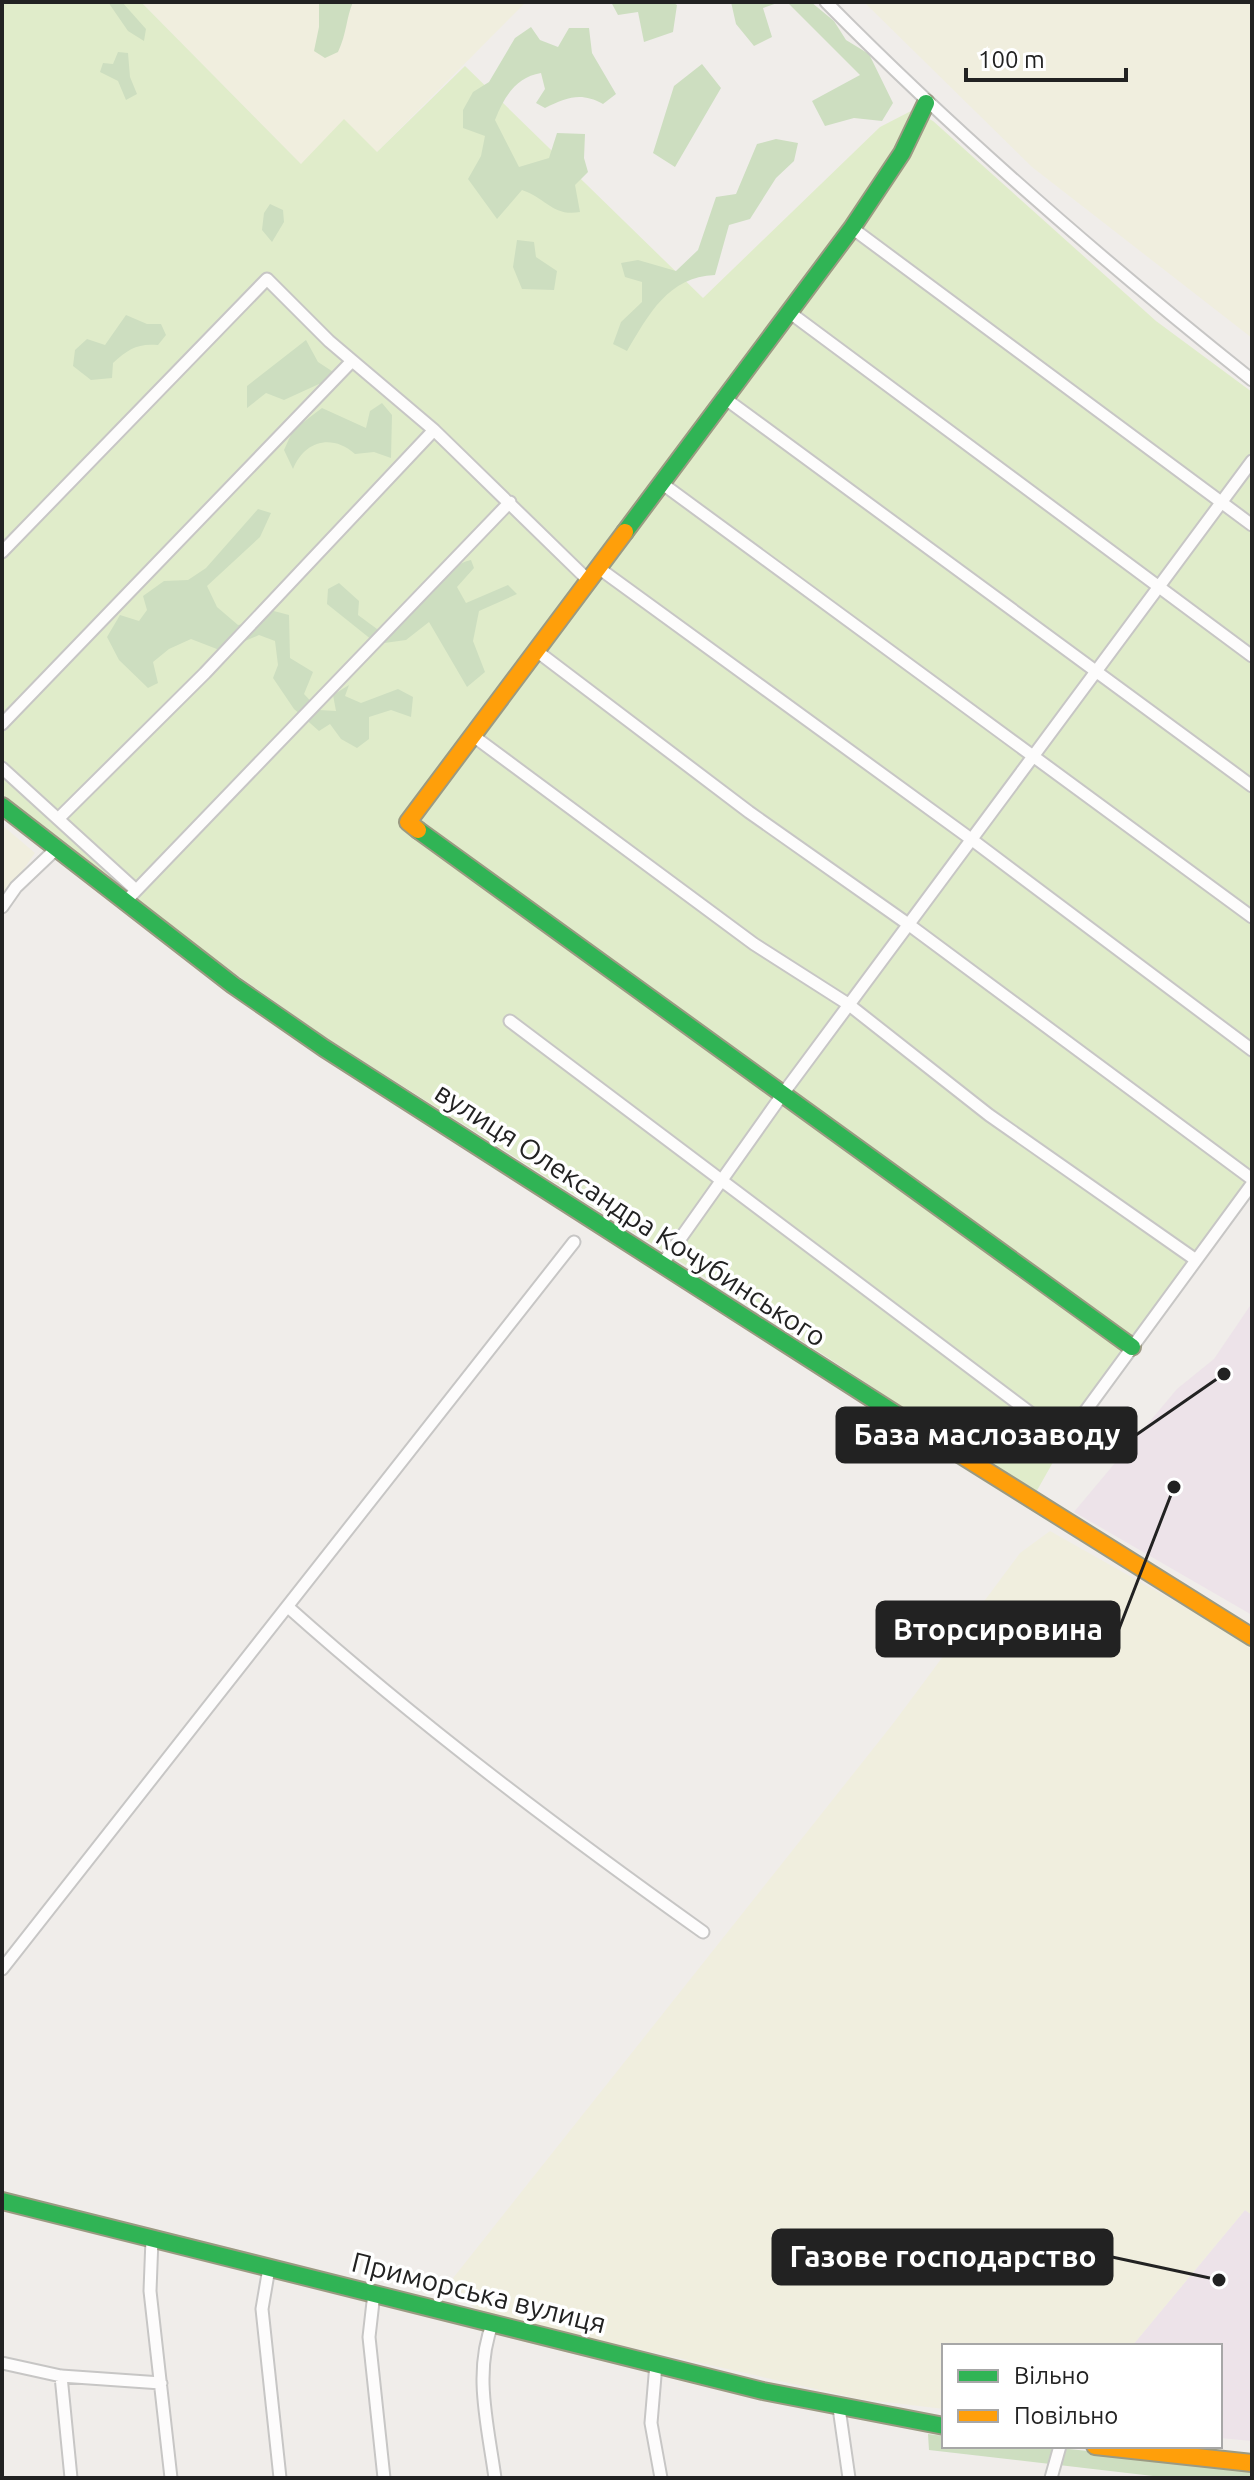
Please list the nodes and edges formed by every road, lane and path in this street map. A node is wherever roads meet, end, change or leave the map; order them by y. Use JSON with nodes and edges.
{"nodes":[{"id":1,"x":826,"y":2,"type":"edge"},
{"id":2,"x":926,"y":103,"type":"junction"},
{"id":3,"x":852,"y":228,"type":"junction"},
{"id":4,"x":789,"y":312,"type":"junction"},
{"id":5,"x":352,"y":361,"type":"junction"},
{"id":6,"x":1252,"y":380,"type":"edge"},
{"id":7,"x":723,"y":397,"type":"junction"},
{"id":8,"x":434,"y":430,"type":"junction"},
{"id":9,"x":1252,"y":461,"type":"edge"},
{"id":10,"x":660,"y":482,"type":"junction"},
{"id":11,"x":510,"y":502,"type":"junction"},
{"id":12,"x":1221,"y":503,"type":"junction"},
{"id":13,"x":1252,"y":525,"type":"edge"},
{"id":14,"x":2,"y":552,"type":"edge"},
{"id":15,"x":595,"y":576,"type":"junction"},
{"id":16,"x":1158,"y":587,"type":"junction"},
{"id":17,"x":538,"y":652,"type":"junction"},
{"id":18,"x":1252,"y":656,"type":"edge"},
{"id":19,"x":1095,"y":671,"type":"junction"},
{"id":20,"x":2,"y":724,"type":"edge"},
{"id":21,"x":472,"y":735,"type":"junction"},
{"id":22,"x":1033,"y":754,"type":"junction"},
{"id":23,"x":2,"y":768,"type":"edge"},
{"id":24,"x":1252,"y":786,"type":"edge"},
{"id":25,"x":2,"y":806,"type":"edge"},
{"id":26,"x":60,"y":817,"type":"junction"},
{"id":27,"x":971,"y":839,"type":"junction"},
{"id":28,"x":56,"y":849,"type":"junction"},
{"id":29,"x":130,"y":896,"type":"junction"},
{"id":30,"x":2,"y":907,"type":"edge"},
{"id":31,"x":1252,"y":917,"type":"edge"},
{"id":32,"x":908,"y":924,"type":"junction"},
{"id":33,"x":848,"y":1004,"type":"junction"},
{"id":34,"x":510,"y":1021,"type":"dead end"},
{"id":35,"x":1252,"y":1050,"type":"edge"},
{"id":36,"x":782,"y":1095,"type":"junction"},
{"id":37,"x":720,"y":1182,"type":"junction"},
{"id":38,"x":1252,"y":1182,"type":"edge"},
{"id":39,"x":574,"y":1242,"type":"dead end"},
{"id":40,"x":1196,"y":1260,"type":"junction"},
{"id":41,"x":663,"y":1263,"type":"junction"},
{"id":42,"x":1132,"y":1347,"type":"junction"},
{"id":43,"x":288,"y":1607,"type":"junction"},
{"id":44,"x":1252,"y":1637,"type":"edge"},
{"id":45,"x":703,"y":1932,"type":"dead end"},
{"id":46,"x":2,"y":1969,"type":"edge"},
{"id":47,"x":2,"y":2201,"type":"edge"},
{"id":48,"x":152,"y":2239,"type":"junction"},
{"id":49,"x":269,"y":2268,"type":"junction"},
{"id":50,"x":374,"y":2293,"type":"junction"},
{"id":51,"x":493,"y":2322,"type":"junction"},
{"id":52,"x":2,"y":2363,"type":"edge"},
{"id":53,"x":656,"y":2364,"type":"junction"},
{"id":54,"x":61,"y":2376,"type":"junction"},
{"id":55,"x":161,"y":2383,"type":"junction"},
{"id":56,"x":839,"y":2408,"type":"junction"},
{"id":57,"x":942,"y":2426,"type":"edge"},
{"id":58,"x":1059,"y":2448,"type":"edge"},
{"id":59,"x":1113,"y":2448,"type":"edge"},
{"id":60,"x":1252,"y":2463,"type":"edge"},
{"id":61,"x":71,"y":2478,"type":"edge"},
{"id":62,"x":171,"y":2478,"type":"edge"},
{"id":63,"x":280,"y":2478,"type":"edge"},
{"id":64,"x":384,"y":2478,"type":"edge"},
{"id":65,"x":495,"y":2478,"type":"edge"},
{"id":66,"x":661,"y":2478,"type":"edge"},
{"id":67,"x":849,"y":2478,"type":"edge"},
{"id":68,"x":1051,"y":2478,"type":"edge"}],
"edges":[{"from":1,"to":2,"type":"street"},
{"from":2,"to":3,"type":"street"},
{"from":2,"to":6,"type":"street"},
{"from":3,"to":4,"type":"street"},
{"from":3,"to":12,"type":"street"},
{"from":4,"to":7,"type":"street"},
{"from":4,"to":16,"type":"street"},
{"from":5,"to":8,"type":"street"},
{"from":5,"to":14,"type":"street"},
{"from":5,"to":20,"type":"street"},
{"from":7,"to":10,"type":"street"},
{"from":7,"to":19,"type":"street"},
{"from":8,"to":11,"type":"street"},
{"from":8,"to":26,"type":"street"},
{"from":9,"to":12,"type":"street"},
{"from":10,"to":15,"type":"street"},
{"from":10,"to":22,"type":"street"},
{"from":11,"to":15,"type":"street"},
{"from":11,"to":29,"type":"street"},
{"from":12,"to":13,"type":"street"},
{"from":12,"to":16,"type":"street"},
{"from":15,"to":17,"type":"street"},
{"from":15,"to":27,"type":"street"},
{"from":16,"to":18,"type":"street"},
{"from":16,"to":19,"type":"street"},
{"from":17,"to":21,"type":"street"},
{"from":17,"to":32,"type":"street"},
{"from":19,"to":22,"type":"street"},
{"from":19,"to":24,"type":"street"},
{"from":21,"to":33,"type":"street"},
{"from":21,"to":36,"type":"street"},
{"from":22,"to":27,"type":"street"},
{"from":22,"to":31,"type":"street"},
{"from":23,"to":26,"type":"street"},
{"from":25,"to":28,"type":"street","name":"вулиця Олександра Кочубинського"},
{"from":26,"to":29,"type":"street"},
{"from":27,"to":32,"type":"street"},
{"from":27,"to":35,"type":"street"},
{"from":28,"to":29,"type":"street","name":"вулиця Олександра Кочубинського"},
{"from":28,"to":30,"type":"street"},
{"from":29,"to":41,"type":"street","name":"вулиця Олександра Кочубинського"},
{"from":32,"to":33,"type":"street"},
{"from":32,"to":38,"type":"street"},
{"from":33,"to":36,"type":"street"},
{"from":33,"to":40,"type":"street"},
{"from":34,"to":37,"type":"street"},
{"from":36,"to":37,"type":"street"},
{"from":36,"to":42,"type":"street"},
{"from":37,"to":41,"type":"street"},
{"from":37,"to":42,"type":"street"},
{"from":38,"to":40,"type":"street"},
{"from":39,"to":43,"type":"street"},
{"from":40,"to":42,"type":"street"},
{"from":41,"to":44,"type":"street","name":"вулиця Олександра Кочубинського"},
{"from":43,"to":45,"type":"street"},
{"from":43,"to":46,"type":"street"},
{"from":47,"to":48,"type":"street","name":"Приморська вулиця"},
{"from":48,"to":49,"type":"street","name":"Приморська вулиця"},
{"from":48,"to":55,"type":"street"},
{"from":49,"to":50,"type":"street","name":"Приморська вулиця"},
{"from":49,"to":63,"type":"street"},
{"from":50,"to":51,"type":"street","name":"Приморська вулиця"},
{"from":50,"to":64,"type":"street"},
{"from":51,"to":53,"type":"street","name":"Приморська вулиця"},
{"from":51,"to":65,"type":"street"},
{"from":52,"to":54,"type":"street"},
{"from":53,"to":56,"type":"street","name":"Приморська вулиця"},
{"from":53,"to":66,"type":"street"},
{"from":54,"to":55,"type":"street"},
{"from":54,"to":61,"type":"street"},
{"from":55,"to":62,"type":"street"},
{"from":56,"to":57,"type":"street","name":"Приморська вулиця"},
{"from":56,"to":67,"type":"street"},
{"from":58,"to":68,"type":"street"},
{"from":59,"to":60,"type":"street"}]}
